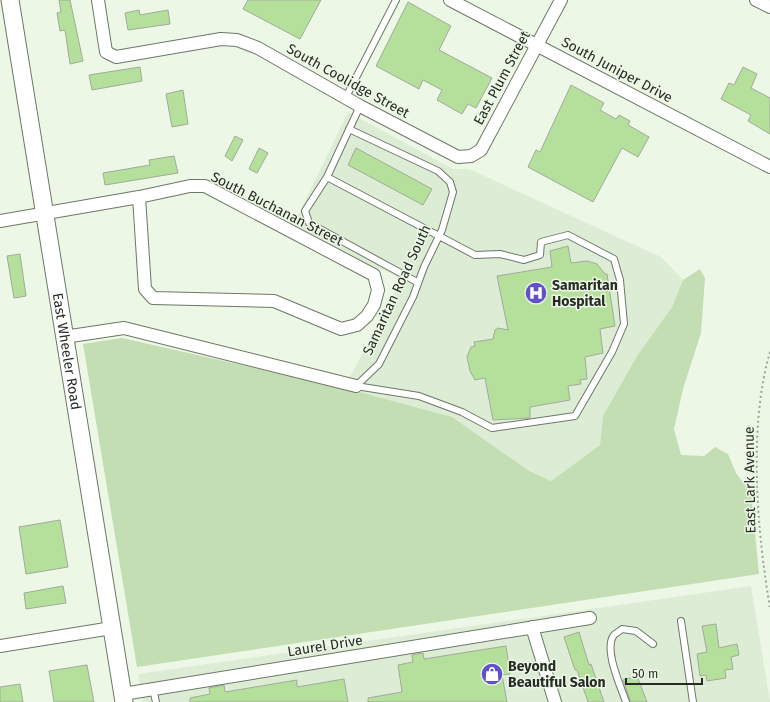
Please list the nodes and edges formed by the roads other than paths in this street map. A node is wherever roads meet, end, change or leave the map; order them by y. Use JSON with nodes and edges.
{"nodes":[{"id":1,"x":10,"y":0,"type":"edge"},
{"id":2,"x":98,"y":0,"type":"edge"},
{"id":3,"x":396,"y":0,"type":"edge"},
{"id":4,"x":450,"y":0,"type":"edge"},
{"id":5,"x":561,"y":0,"type":"edge"},
{"id":6,"x":756,"y":0,"type":"edge"},
{"id":7,"x":770,"y":7,"type":"edge"},
{"id":8,"x":537,"y":46,"type":"junction"},
{"id":9,"x":346,"y":96,"type":"junction"},
{"id":10,"x":360,"y":106,"type":"junction"},
{"id":11,"x":349,"y":129,"type":"junction"},
{"id":12,"x":458,"y":157,"type":"joint"},
{"id":13,"x":770,"y":167,"type":"edge"},
{"id":14,"x":327,"y":177,"type":"junction"},
{"id":15,"x":139,"y":197,"type":"junction"},
{"id":16,"x":44,"y":214,"type":"junction"},
{"id":17,"x":0,"y":221,"type":"edge"},
{"id":18,"x":439,"y":235,"type":"junction"},
{"id":19,"x":417,"y":282,"type":"junction"},
{"id":20,"x":64,"y":337,"type":"junction"},
{"id":21,"x":356,"y":386,"type":"junction"},
{"id":22,"x":590,"y":618,"type":"dead end"},
{"id":23,"x":681,"y":621,"type":"dead end"},
{"id":24,"x":532,"y":627,"type":"junction"},
{"id":25,"x":112,"y":628,"type":"junction"},
{"id":26,"x":653,"y":644,"type":"dead end"},
{"id":27,"x":0,"y":646,"type":"edge"},
{"id":28,"x":153,"y":689,"type":"junction"},
{"id":29,"x":123,"y":698,"type":"edge"},
{"id":30,"x":156,"y":702,"type":"edge"},
{"id":31,"x":556,"y":702,"type":"edge"},
{"id":32,"x":626,"y":702,"type":"edge"},
{"id":33,"x":693,"y":702,"type":"edge"}],
"edges":[{"from":1,"to":16,"type":"main road","name":"East Wheeler Road"},
{"from":2,"to":9,"type":"street","name":"South Coolidge Street"},
{"from":3,"to":9,"type":"lane"},
{"from":4,"to":8,"type":"street","name":"South Juniper Drive"},
{"from":5,"to":8,"type":"street","name":"East Plum Street"},
{"from":6,"to":7,"type":"street"},
{"from":8,"to":12,"type":"street","name":"East Plum Street"},
{"from":8,"to":13,"type":"street","name":"South Juniper Drive"},
{"from":9,"to":10,"type":"street","name":"South Coolidge Street"},
{"from":10,"to":11,"type":"lane"},
{"from":10,"to":12,"type":"street","name":"South Coolidge Street"},
{"from":11,"to":14,"type":"lane"},
{"from":11,"to":18,"type":"lane","name":"Samaritan Road South"},
{"from":14,"to":18,"type":"lane"},
{"from":14,"to":19,"type":"lane"},
{"from":15,"to":15,"type":"street","name":"South Buchanan Street"},
{"from":15,"to":16,"type":"street","name":"South Buchanan Street"},
{"from":16,"to":17,"type":"street","name":"South Buchanan Street"},
{"from":16,"to":20,"type":"main road","name":"East Wheeler Road"},
{"from":18,"to":19,"type":"lane","name":"Samaritan Road South"},
{"from":18,"to":21,"type":"lane"},
{"from":19,"to":21,"type":"lane","name":"Samaritan Road South"},
{"from":20,"to":21,"type":"street"},
{"from":20,"to":25,"type":"main road","name":"East Wheeler Road"},
{"from":22,"to":24,"type":"street","name":"Laurel Drive"},
{"from":23,"to":33,"type":"lane"},
{"from":24,"to":28,"type":"street","name":"Laurel Drive"},
{"from":24,"to":31,"type":"street"},
{"from":25,"to":27,"type":"street"},
{"from":25,"to":29,"type":"main road","name":"East Wheeler Road"},
{"from":26,"to":32,"type":"lane"},
{"from":28,"to":29,"type":"street","name":"Laurel Drive"},
{"from":28,"to":30,"type":"lane"}]}
